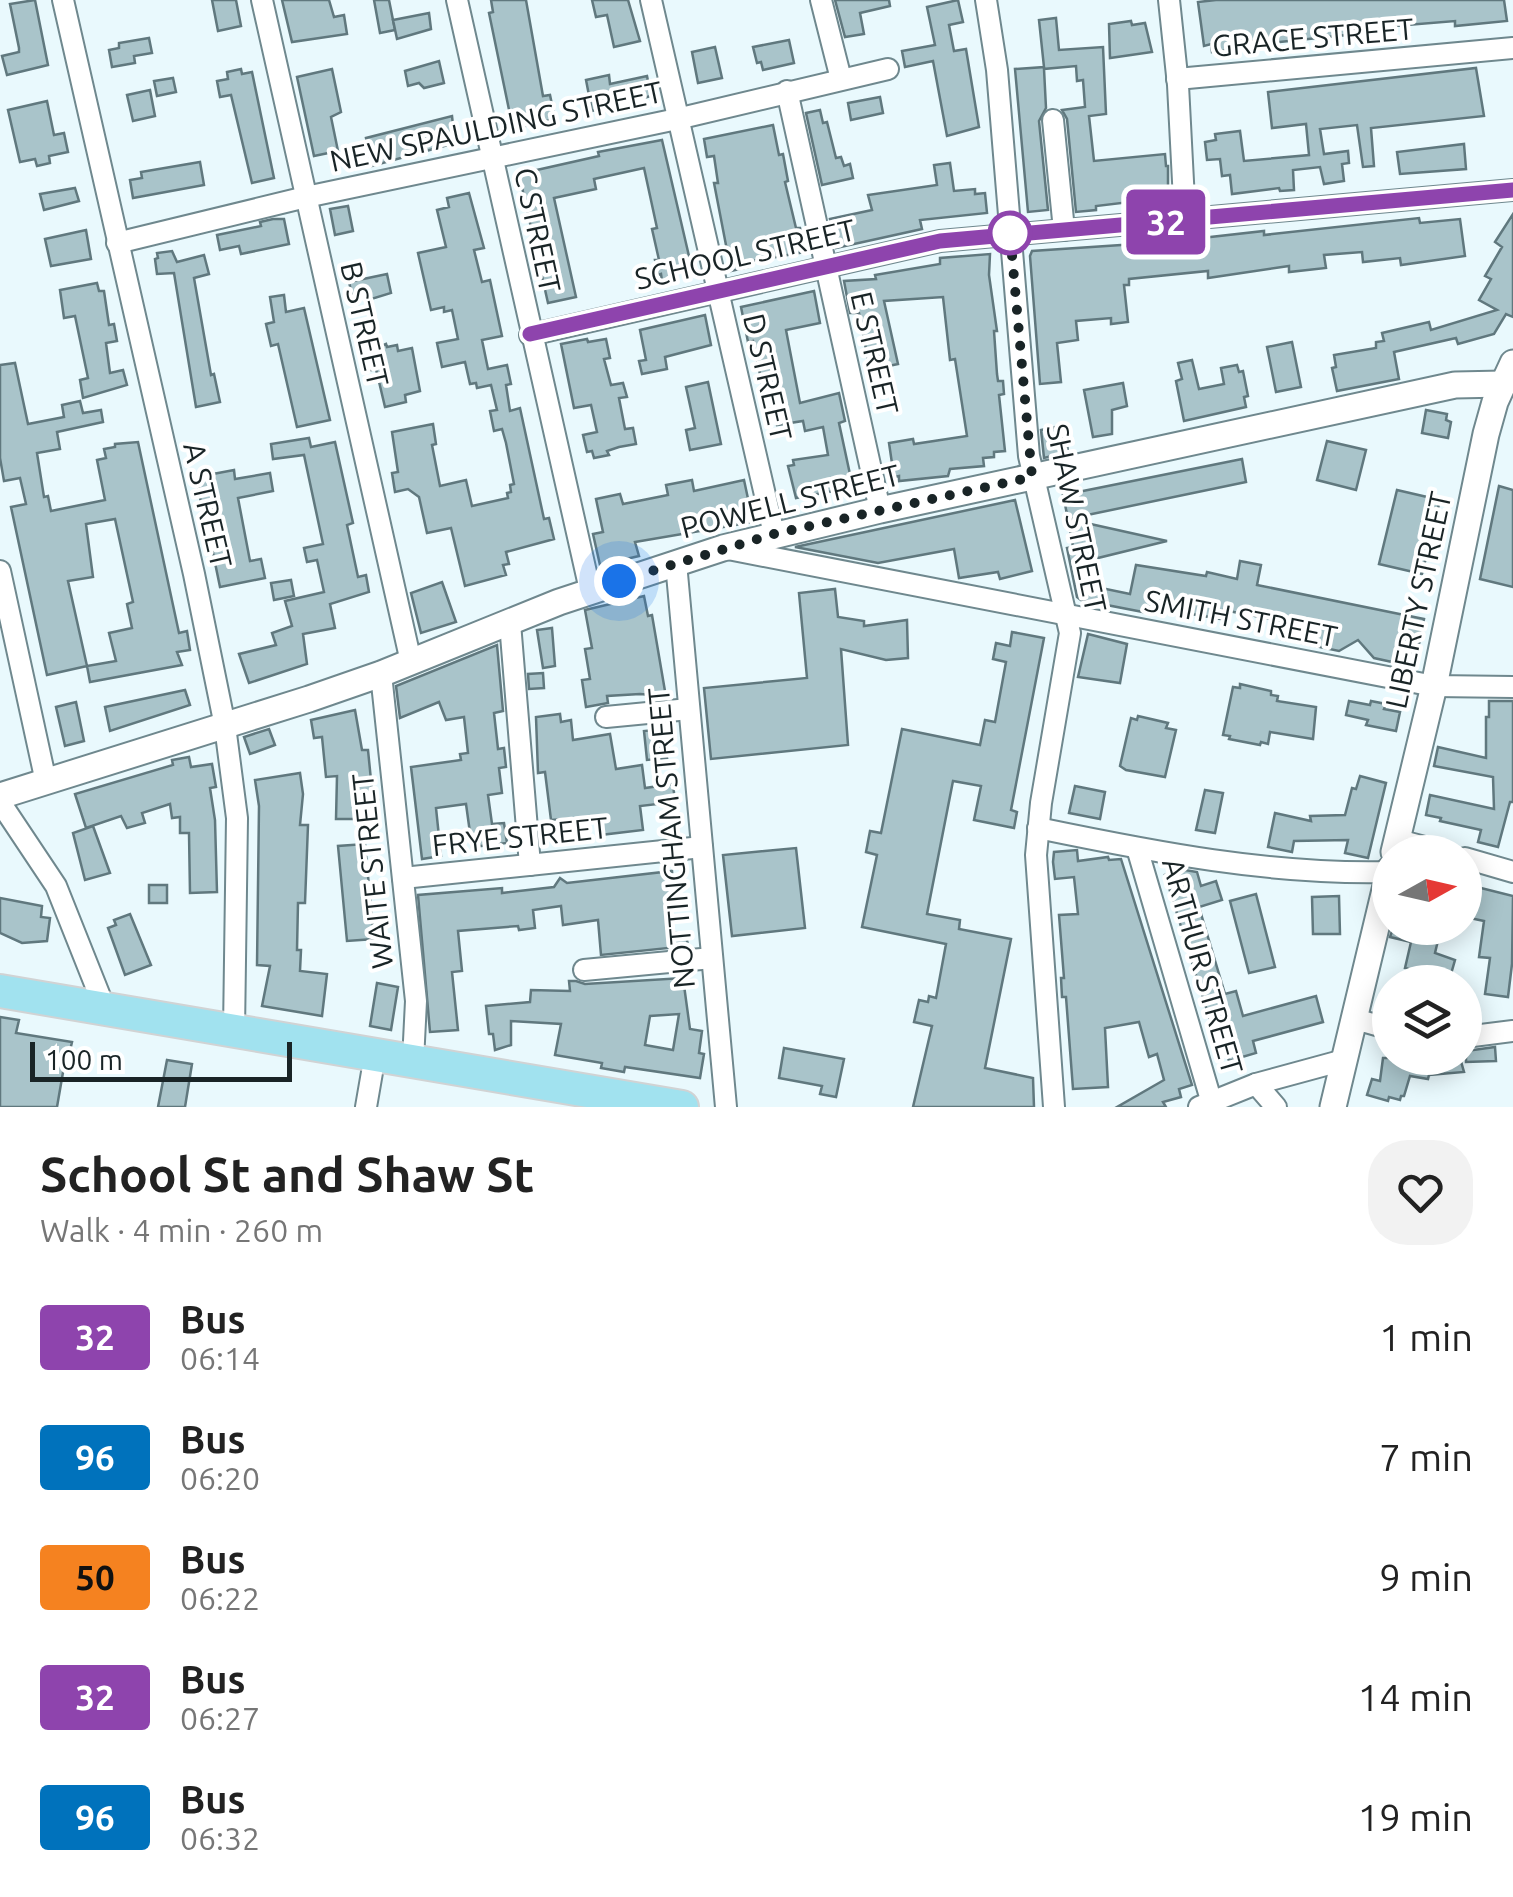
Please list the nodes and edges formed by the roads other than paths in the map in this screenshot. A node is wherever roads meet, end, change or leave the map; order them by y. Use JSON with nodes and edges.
{"nodes":[{"id":1,"x":63,"y":0,"type":"edge"},
{"id":2,"x":262,"y":0,"type":"edge"},
{"id":3,"x":456,"y":0,"type":"edge"},
{"id":4,"x":651,"y":0,"type":"edge"},
{"id":5,"x":820,"y":0,"type":"edge"},
{"id":6,"x":986,"y":0,"type":"edge"},
{"id":7,"x":1169,"y":0,"type":"edge"},
{"id":8,"x":1513,"y":48,"type":"edge"},
{"id":9,"x":888,"y":68,"type":"dead end"},
{"id":10,"x":841,"y":79,"type":"junction"},
{"id":11,"x":1177,"y":79,"type":"junction"},
{"id":12,"x":787,"y":91,"type":"junction"},
{"id":13,"x":678,"y":119,"type":"junction"},
{"id":14,"x":1053,"y":120,"type":"dead end"},
{"id":15,"x":491,"y":158,"type":"junction"},
{"id":16,"x":1513,"y":190,"type":"edge"},
{"id":17,"x":306,"y":198,"type":"junction"},
{"id":18,"x":1185,"y":220,"type":"junction"},
{"id":19,"x":1064,"y":230,"type":"junction"},
{"id":20,"x":1010,"y":233,"type":"junction"},
{"id":21,"x":117,"y":243,"type":"junction"},
{"id":22,"x":825,"y":265,"type":"junction"},
{"id":23,"x":717,"y":293,"type":"junction"},
{"id":24,"x":530,"y":334,"type":"junction"},
{"id":25,"x":1510,"y":378,"type":"edge"},
{"id":26,"x":1032,"y":477,"type":"junction"},
{"id":27,"x":880,"y":510,"type":"junction"},
{"id":28,"x":774,"y":534,"type":"junction"},
{"id":29,"x":723,"y":548,"type":"junction"},
{"id":30,"x":676,"y":562,"type":"junction"},
{"id":31,"x":0,"y":571,"type":"edge"},
{"id":32,"x":590,"y":590,"type":"junction"},
{"id":33,"x":1068,"y":616,"type":"junction"},
{"id":34,"x":510,"y":622,"type":"junction"},
{"id":35,"x":411,"y":662,"type":"junction"},
{"id":36,"x":381,"y":674,"type":"junction"},
{"id":37,"x":1434,"y":686,"type":"junction"},
{"id":38,"x":1513,"y":687,"type":"edge"},
{"id":39,"x":690,"y":709,"type":"junction"},
{"id":40,"x":606,"y":717,"type":"dead end"},
{"id":41,"x":224,"y":726,"type":"junction"},
{"id":42,"x":46,"y":782,"type":"junction"},
{"id":43,"x":0,"y":799,"type":"edge"},
{"id":44,"x":1038,"y":828,"type":"junction"},
{"id":45,"x":1399,"y":835,"type":"edge"},
{"id":46,"x":702,"y":847,"type":"junction"},
{"id":47,"x":1137,"y":848,"type":"junction"},
{"id":48,"x":1482,"y":863,"type":"edge"},
{"id":49,"x":530,"y":865,"type":"junction"},
{"id":50,"x":1372,"y":870,"type":"edge"},
{"id":51,"x":1513,"y":872,"type":"edge"},
{"id":52,"x":403,"y":878,"type":"junction"},
{"id":53,"x":1372,"y":945,"type":"edge"},
{"id":54,"x":712,"y":958,"type":"junction"},
{"id":55,"x":584,"y":970,"type":"dead end"},
{"id":56,"x":0,"y":991,"type":"edge"},
{"id":57,"x":105,"y":1009,"type":"junction"},
{"id":58,"x":1355,"y":1019,"type":"junction"},
{"id":59,"x":1372,"y":1024,"type":"edge"},
{"id":60,"x":234,"y":1031,"type":"junction"},
{"id":61,"x":1513,"y":1031,"type":"edge"},
{"id":62,"x":1482,"y":1035,"type":"edge"},
{"id":63,"x":376,"y":1055,"type":"junction"},
{"id":64,"x":1344,"y":1060,"type":"junction"},
{"id":65,"x":413,"y":1061,"type":"junction"},
{"id":66,"x":1256,"y":1084,"type":"junction"},
{"id":67,"x":1205,"y":1104,"type":"edge"},
{"id":68,"x":366,"y":1107,"type":"edge"},
{"id":69,"x":682,"y":1107,"type":"edge"},
{"id":70,"x":726,"y":1107,"type":"edge"},
{"id":71,"x":1054,"y":1107,"type":"edge"},
{"id":72,"x":1276,"y":1107,"type":"edge"},
{"id":73,"x":1333,"y":1107,"type":"edge"}],
"edges":[{"from":1,"to":21,"type":"street","name":"A STREET"},
{"from":2,"to":17,"type":"street","name":"B STREET"},
{"from":3,"to":15,"type":"street","name":"C STREET"},
{"from":4,"to":13,"type":"street","name":"D STREET"},
{"from":5,"to":10,"type":"street"},
{"from":6,"to":20,"type":"street","name":"SHAW STREET"},
{"from":7,"to":11,"type":"street"},
{"from":8,"to":11,"type":"street","name":"GRACE STREET"},
{"from":9,"to":10,"type":"street","name":"NEW SPAULDING STREET"},
{"from":10,"to":12,"type":"street","name":"NEW SPAULDING STREET"},
{"from":11,"to":18,"type":"street"},
{"from":12,"to":13,"type":"street","name":"NEW SPAULDING STREET"},
{"from":12,"to":22,"type":"street","name":"E STREET"},
{"from":13,"to":15,"type":"street","name":"NEW SPAULDING STREET"},
{"from":13,"to":23,"type":"street","name":"D STREET"},
{"from":14,"to":19,"type":"street"},
{"from":15,"to":17,"type":"street","name":"NEW SPAULDING STREET"},
{"from":15,"to":24,"type":"street","name":"C STREET"},
{"from":16,"to":18,"type":"street","name":"SCHOOL STREET"},
{"from":17,"to":21,"type":"street","name":"NEW SPAULDING STREET"},
{"from":17,"to":35,"type":"street","name":"B STREET"},
{"from":18,"to":19,"type":"street","name":"SCHOOL STREET"},
{"from":19,"to":20,"type":"street","name":"SCHOOL STREET"},
{"from":20,"to":22,"type":"street","name":"SCHOOL STREET"},
{"from":20,"to":26,"type":"street","name":"SHAW STREET"},
{"from":21,"to":41,"type":"street","name":"A STREET"},
{"from":22,"to":23,"type":"street","name":"SCHOOL STREET"},
{"from":22,"to":27,"type":"street","name":"E STREET"},
{"from":23,"to":24,"type":"street","name":"SCHOOL STREET"},
{"from":23,"to":28,"type":"street","name":"D STREET"},
{"from":24,"to":32,"type":"street","name":"C STREET"},
{"from":25,"to":26,"type":"street","name":"POWELL STREET"},
{"from":25,"to":37,"type":"street","name":"LIBERTY STREET"},
{"from":26,"to":27,"type":"street","name":"POWELL STREET"},
{"from":26,"to":33,"type":"street","name":"SHAW STREET"},
{"from":27,"to":28,"type":"street","name":"POWELL STREET"},
{"from":28,"to":29,"type":"street","name":"POWELL STREET"},
{"from":29,"to":30,"type":"street","name":"POWELL STREET"},
{"from":29,"to":33,"type":"street","name":"SMITH STREET"},
{"from":30,"to":32,"type":"street","name":"POWELL STREET"},
{"from":30,"to":39,"type":"street","name":"NOTTINGHAM STREET"},
{"from":31,"to":42,"type":"street"},
{"from":32,"to":34,"type":"street","name":"POWELL STREET"},
{"from":33,"to":37,"type":"street","name":"SMITH STREET"},
{"from":33,"to":44,"type":"street","name":"SHAW STREET"},
{"from":34,"to":35,"type":"street","name":"POWELL STREET"},
{"from":34,"to":49,"type":"street"},
{"from":35,"to":36,"type":"street","name":"POWELL STREET"},
{"from":36,"to":41,"type":"street","name":"POWELL STREET"},
{"from":36,"to":52,"type":"street","name":"WAITE STREET"},
{"from":37,"to":38,"type":"street","name":"SMITH STREET"},
{"from":37,"to":45,"type":"street","name":"LIBERTY STREET"},
{"from":39,"to":40,"type":"street"},
{"from":39,"to":46,"type":"street","name":"NOTTINGHAM STREET"},
{"from":41,"to":42,"type":"street","name":"POWELL STREET"},
{"from":41,"to":60,"type":"street","name":"A STREET"},
{"from":42,"to":43,"type":"street","name":"POWELL STREET"},
{"from":43,"to":57,"type":"street"},
{"from":44,"to":47,"type":"street"},
{"from":44,"to":71,"type":"street","name":"SHAW STREET"},
{"from":46,"to":49,"type":"street","name":"FRYE STREET"},
{"from":46,"to":54,"type":"street","name":"NOTTINGHAM STREET"},
{"from":47,"to":50,"type":"street"},
{"from":47,"to":67,"type":"street","name":"ARTHUR STREET"},
{"from":48,"to":51,"type":"street"},
{"from":49,"to":52,"type":"street","name":"FRYE STREET"},
{"from":52,"to":65,"type":"street","name":"WAITE STREET"},
{"from":53,"to":58,"type":"street"},
{"from":54,"to":55,"type":"street"},
{"from":54,"to":70,"type":"street","name":"NOTTINGHAM STREET"},
{"from":56,"to":57,"type":"main road"},
{"from":57,"to":60,"type":"main road"},
{"from":58,"to":59,"type":"street"},
{"from":58,"to":64,"type":"street"},
{"from":60,"to":63,"type":"main road"},
{"from":61,"to":62,"type":"street"},
{"from":63,"to":65,"type":"main road"},
{"from":63,"to":68,"type":"street"},
{"from":64,"to":66,"type":"street"},
{"from":64,"to":73,"type":"street"},
{"from":65,"to":69,"type":"main road"},
{"from":66,"to":67,"type":"street"},
{"from":66,"to":72,"type":"street","name":"ARTHUR STREET"}]}
